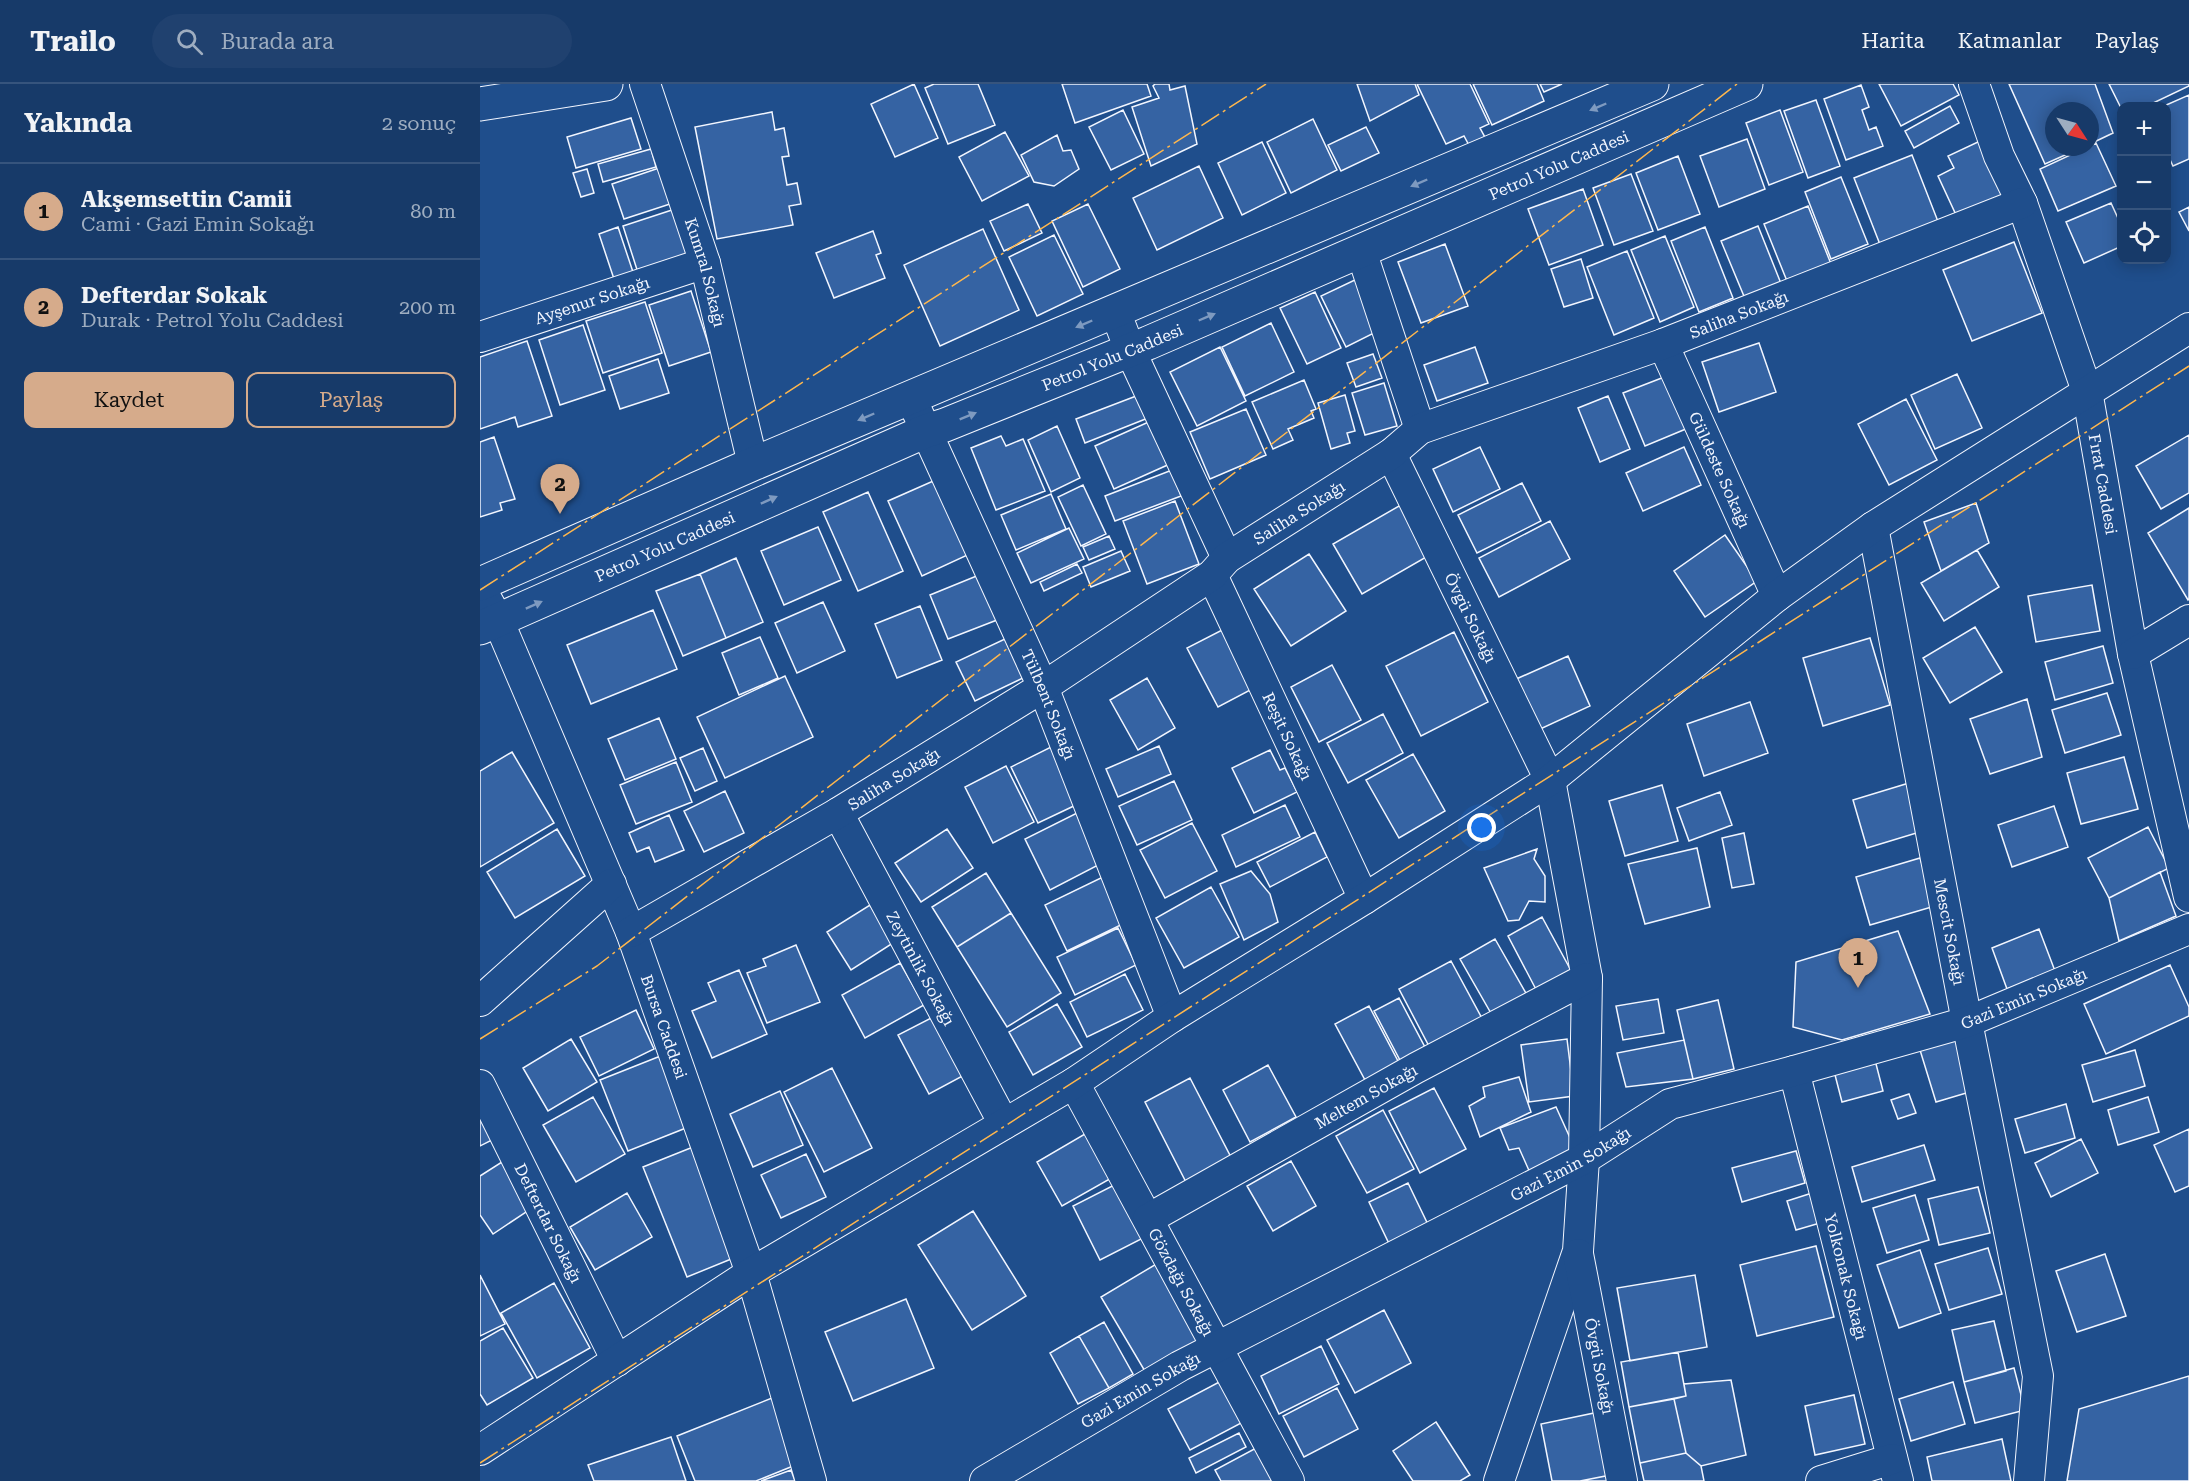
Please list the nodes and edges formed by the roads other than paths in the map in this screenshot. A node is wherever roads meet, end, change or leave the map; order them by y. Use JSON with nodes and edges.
{"nodes":[{"id":1,"x":606,"y":84,"type":"edge"},
{"id":2,"x":645,"y":84,"type":"edge"},
{"id":3,"x":1652,"y":84,"type":"edge"},
{"id":4,"x":1746,"y":84,"type":"edge"},
{"id":5,"x":1974,"y":84,"type":"edge"},
{"id":6,"x":480,"y":104,"type":"edge"},
{"id":7,"x":2022,"y":203,"type":"junction"},
{"id":8,"x":1361,"y":251,"type":"junction"},
{"id":9,"x":705,"y":263,"type":"junction"},
{"id":10,"x":1115,"y":311,"type":"junction"},
{"id":11,"x":2189,"y":328,"type":"edge"},
{"id":12,"x":480,"y":337,"type":"edge"},
{"id":13,"x":1663,"y":344,"type":"junction"},
{"id":14,"x":1130,"y":350,"type":"junction"},
{"id":15,"x":2087,"y":391,"type":"junction"},
{"id":16,"x":911,"y":398,"type":"junction"},
{"id":17,"x":1420,"y":429,"type":"junction"},
{"id":18,"x":926,"y":431,"type":"junction"},
{"id":19,"x":1391,"y":454,"type":"junction"},
{"id":20,"x":753,"y":464,"type":"junction"},
{"id":21,"x":1873,"y":527,"type":"junction"},
{"id":22,"x":1220,"y":567,"type":"junction"},
{"id":23,"x":480,"y":585,"type":"edge"},
{"id":24,"x":1777,"y":596,"type":"junction"},
{"id":25,"x":2189,"y":620,"type":"edge"},
{"id":26,"x":489,"y":624,"type":"edge"},
{"id":27,"x":2133,"y":654,"type":"junction"},
{"id":28,"x":1043,"y":687,"type":"junction"},
{"id":29,"x":1550,"y":780,"type":"junction"},
{"id":30,"x":838,"y":813,"type":"junction"},
{"id":31,"x":2187,"y":882,"type":"edge"},
{"id":32,"x":611,"y":884,"type":"junction"},
{"id":33,"x":1364,"y":899,"type":"junction"},
{"id":34,"x":2189,"y":929,"type":"edge"},
{"id":35,"x":631,"y":932,"type":"junction"},
{"id":36,"x":1587,"y":978,"type":"junction"},
{"id":37,"x":480,"y":1001,"type":"edge"},
{"id":38,"x":1172,"y":1017,"type":"junction"},
{"id":39,"x":1967,"y":1022,"type":"junction"},
{"id":40,"x":1794,"y":1071,"type":"junction"},
{"id":41,"x":1074,"y":1083,"type":"junction"},
{"id":42,"x":480,"y":1085,"type":"edge"},
{"id":43,"x":1004,"y":1124,"type":"junction"},
{"id":44,"x":1584,"y":1160,"type":"junction"},
{"id":45,"x":1148,"y":1218,"type":"junction"},
{"id":46,"x":1578,"y":1251,"type":"junction"},
{"id":47,"x":751,"y":1273,"type":"junction"},
{"id":48,"x":1217,"y":1347,"type":"junction"},
{"id":49,"x":617,"y":1361,"type":"junction"},
{"id":50,"x":480,"y":1450,"type":"edge"},
{"id":51,"x":1895,"y":1470,"type":"edge"},
{"id":52,"x":811,"y":1481,"type":"edge"},
{"id":53,"x":985,"y":1481,"type":"edge"},
{"id":54,"x":1288,"y":1481,"type":"edge"},
{"id":55,"x":1499,"y":1481,"type":"edge"},
{"id":56,"x":1622,"y":1481,"type":"edge"},
{"id":57,"x":1821,"y":1481,"type":"edge"},
{"id":58,"x":2029,"y":1481,"type":"edge"}],
"edges":[{"from":1,"to":6,"type":"main road"},
{"from":2,"to":9,"type":"street","name":"Kumral Sokağı"},
{"from":3,"to":10,"type":"main road","one_way":true},
{"from":4,"to":8,"type":"main road","name":"Petrol Yolu Caddesi"},
{"from":5,"to":7,"type":"street","name":"Fırat Caddesi"},
{"from":7,"to":13,"type":"street","name":"Saliha Sokağı"},
{"from":7,"to":15,"type":"street","name":"Fırat Caddesi"},
{"from":14,"to":8,"type":"main road","name":"Petrol Yolu Caddesi","one_way":true},
{"from":8,"to":17,"type":"street"},
{"from":9,"to":12,"type":"street","name":"Ayşenur Sokağı"},
{"from":9,"to":20,"type":"street","name":"Kumral Sokağı"},
{"from":10,"to":14,"type":"street","name":"Reşit Sokağı"},
{"from":10,"to":16,"type":"main road","one_way":true},
{"from":11,"to":15,"type":"street"},
{"from":13,"to":17,"type":"street","name":"Saliha Sokağı"},
{"from":13,"to":24,"type":"street","name":"Güldeste Sokağı"},
{"from":18,"to":14,"type":"main road","name":"Petrol Yolu Caddesi","one_way":true},
{"from":14,"to":22,"type":"street","name":"Reşit Sokağı"},
{"from":15,"to":21,"type":"street"},
{"from":15,"to":27,"type":"street","name":"Fırat Caddesi"},
{"from":16,"to":18,"type":"street","name":"Tülbent Sokağı"},
{"from":16,"to":20,"type":"main road","one_way":true},
{"from":17,"to":19,"type":"street","name":"Saliha Sokağı"},
{"from":26,"to":18,"type":"main road","name":"Petrol Yolu Caddesi","one_way":true},
{"from":18,"to":28,"type":"street","name":"Tülbent Sokağı"},
{"from":19,"to":22,"type":"street","name":"Saliha Sokağı"},
{"from":19,"to":29,"type":"street","name":"Övgü Sokağı"},
{"from":20,"to":23,"type":"main road"},
{"from":21,"to":24,"type":"street"},
{"from":21,"to":39,"type":"street","name":"Mescit Sokağı"},
{"from":22,"to":28,"type":"street","name":"Saliha Sokağı"},
{"from":22,"to":33,"type":"street","name":"Reşit Sokağı"},
{"from":23,"to":26,"type":"street","name":"Bursa Caddesi"},
{"from":24,"to":29,"type":"street"},
{"from":25,"to":27,"type":"street"},
{"from":26,"to":32,"type":"street","name":"Bursa Caddesi"},
{"from":27,"to":31,"type":"street","name":"Fırat Caddesi"},
{"from":28,"to":30,"type":"street","name":"Saliha Sokağı"},
{"from":28,"to":38,"type":"street","name":"Tülbent Sokağı"},
{"from":29,"to":33,"type":"street"},
{"from":29,"to":36,"type":"street","name":"Övgü Sokağı"},
{"from":30,"to":35,"type":"street","name":"Saliha Sokağı"},
{"from":30,"to":43,"type":"street","name":"Zeytinlik Sokağı"},
{"from":32,"to":35,"type":"street","name":"Bursa Caddesi"},
{"from":32,"to":37,"type":"street"},
{"from":33,"to":38,"type":"street"},
{"from":34,"to":39,"type":"street","name":"Gazi Emin Sokağı"},
{"from":35,"to":47,"type":"street","name":"Bursa Caddesi"},
{"from":36,"to":44,"type":"street","name":"Övgü Sokağı"},
{"from":36,"to":45,"type":"street","name":"Meltem Sokağı"},
{"from":38,"to":41,"type":"street"},
{"from":39,"to":40,"type":"street","name":"Gazi Emin Sokağı"},
{"from":39,"to":58,"type":"street","name":"Mescit Sokağı"},
{"from":40,"to":44,"type":"street","name":"Gazi Emin Sokağı"},
{"from":40,"to":51,"type":"street","name":"Yolkonak Sokağı"},
{"from":41,"to":43,"type":"street"},
{"from":41,"to":45,"type":"street","name":"Gözdağı Sokağı"},
{"from":42,"to":49,"type":"street","name":"Defterdar Sokağı"},
{"from":43,"to":47,"type":"street"},
{"from":44,"to":46,"type":"street","name":"Övgü Sokağı"},
{"from":44,"to":48,"type":"street","name":"Gazi Emin Sokağı"},
{"from":45,"to":48,"type":"street","name":"Gözdağı Sokağı"},
{"from":46,"to":55,"type":"street"},
{"from":46,"to":56,"type":"street","name":"Övgü Sokağı"},
{"from":47,"to":49,"type":"street"},
{"from":47,"to":52,"type":"street","name":"Bursa Caddesi"},
{"from":48,"to":53,"type":"street","name":"Gazi Emin Sokağı"},
{"from":48,"to":54,"type":"street","name":"Gözdağı Sokağı"},
{"from":49,"to":50,"type":"street"},
{"from":51,"to":57,"type":"street"}]}
